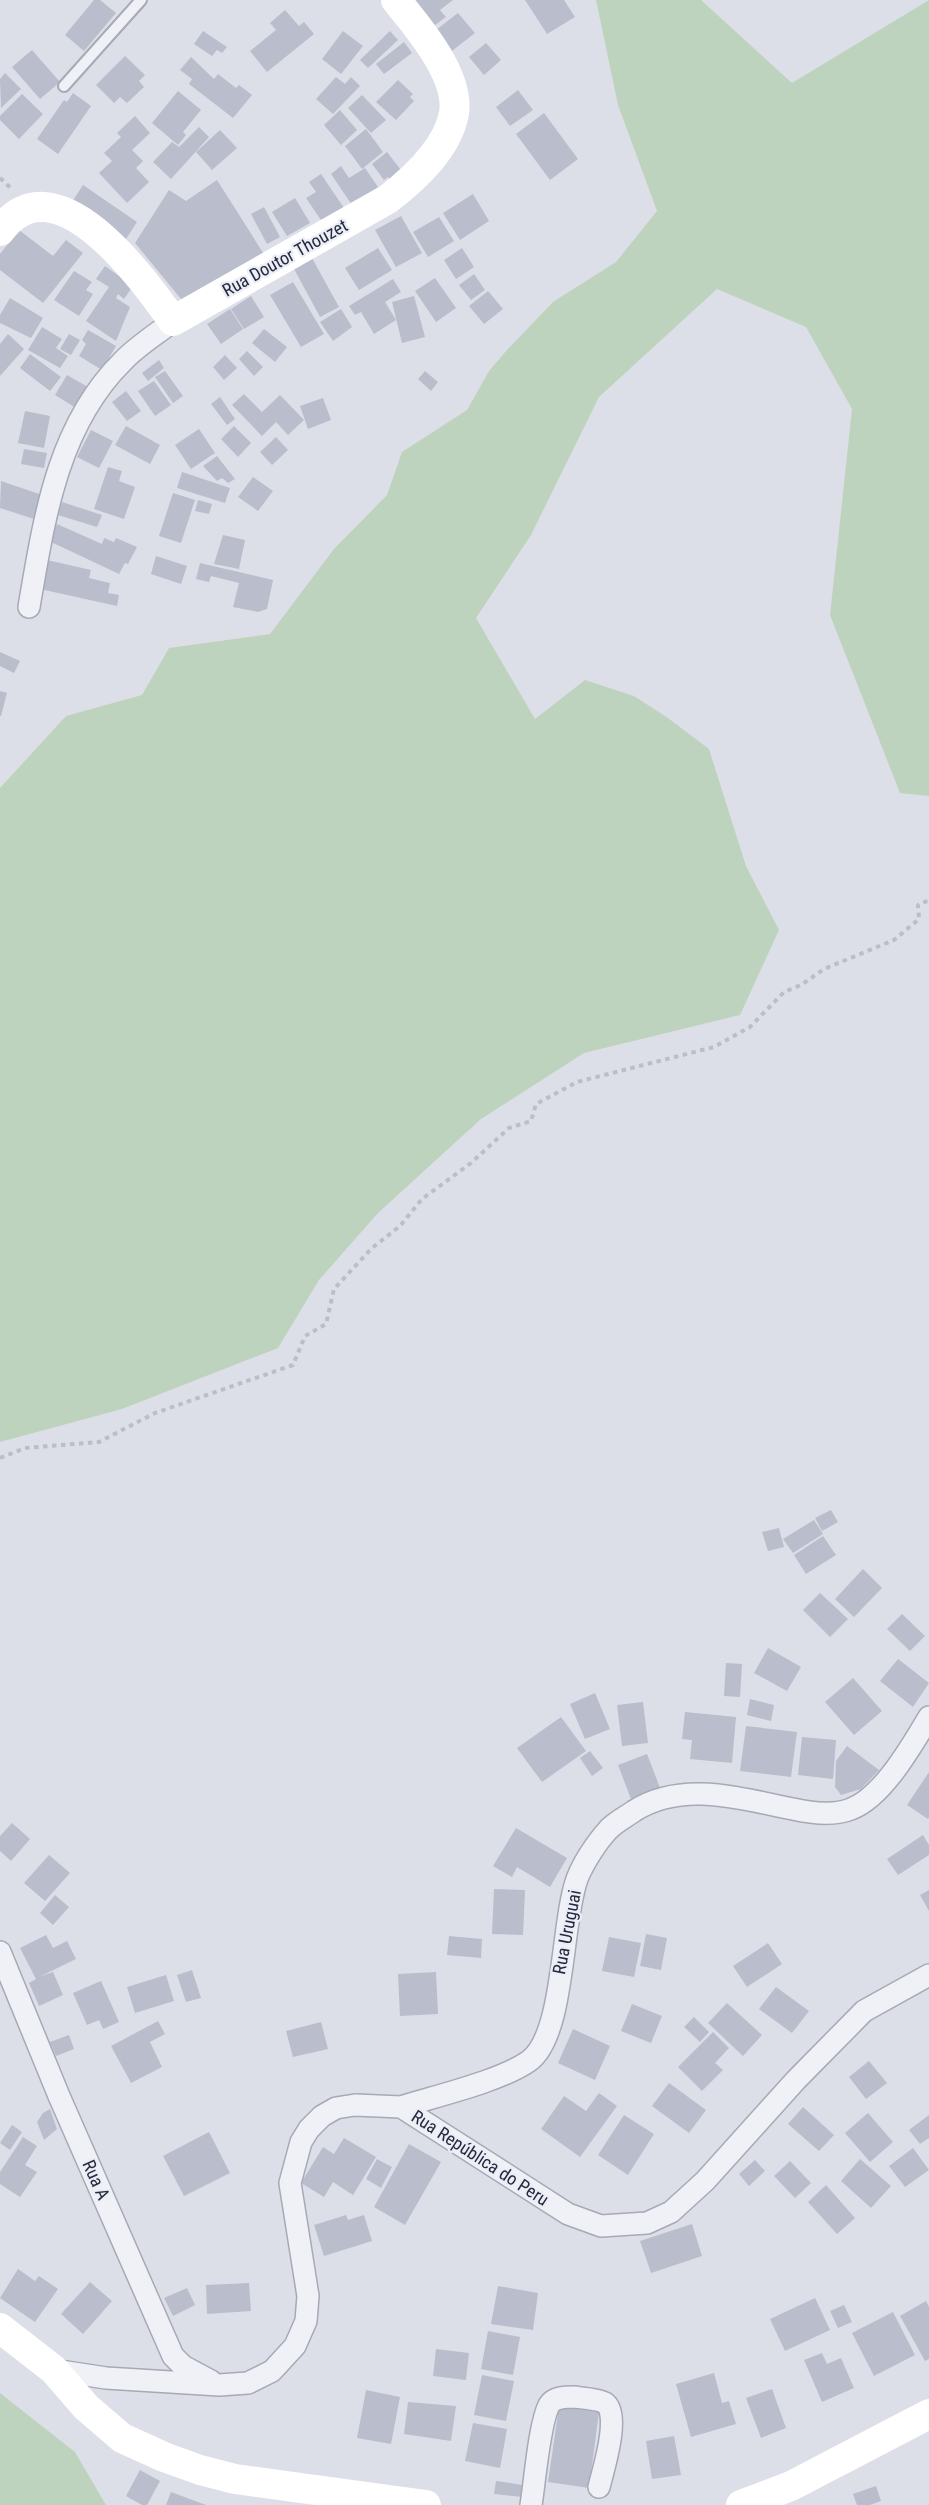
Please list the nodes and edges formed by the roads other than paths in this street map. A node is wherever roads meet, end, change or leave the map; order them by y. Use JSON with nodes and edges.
{"nodes":[{"id":1,"x":141,"y":0,"type":"edge"},
{"id":2,"x":396,"y":0,"type":"edge"},
{"id":3,"x":64,"y":86,"type":"dead end"},
{"id":4,"x":0,"y":231,"type":"edge"},
{"id":5,"x":173,"y":321,"type":"junction"},
{"id":6,"x":29,"y":607,"type":"dead end"},
{"id":7,"x":929,"y":1716,"type":"edge"},
{"id":8,"x":0,"y":1952,"type":"edge"},
{"id":9,"x":929,"y":1975,"type":"edge"},
{"id":10,"x":401,"y":2108,"type":"junction"},
{"id":11,"x":0,"y":2328,"type":"edge"},
{"id":12,"x":54,"y":2370,"type":"junction"},
{"id":13,"x":219,"y":2385,"type":"junction"},
{"id":14,"x":929,"y":2414,"type":"edge"},
{"id":15,"x":599,"y":2487,"type":"dead end"},
{"id":16,"x":426,"y":2505,"type":"edge"},
{"id":17,"x":531,"y":2505,"type":"edge"},
{"id":18,"x":741,"y":2505,"type":"edge"}],
"edges":[{"from":1,"to":3,"type":"lane"},
{"from":2,"to":5,"type":"street","name":"Rua Doutor Thouzet"},
{"from":4,"to":5,"type":"street"},
{"from":5,"to":6,"type":"street"},
{"from":7,"to":10,"type":"street","name":"Rua Uruguai"},
{"from":8,"to":13,"type":"street","name":"Rua A"},
{"from":9,"to":10,"type":"street","name":"Rua República do Peru"},
{"from":10,"to":13,"type":"street","name":"Rua República do Peru"},
{"from":11,"to":12,"type":"street"},
{"from":12,"to":13,"type":"street","name":"Rua República do Peru"},
{"from":12,"to":16,"type":"street"},
{"from":14,"to":18,"type":"street"},
{"from":15,"to":17,"type":"street"}]}
